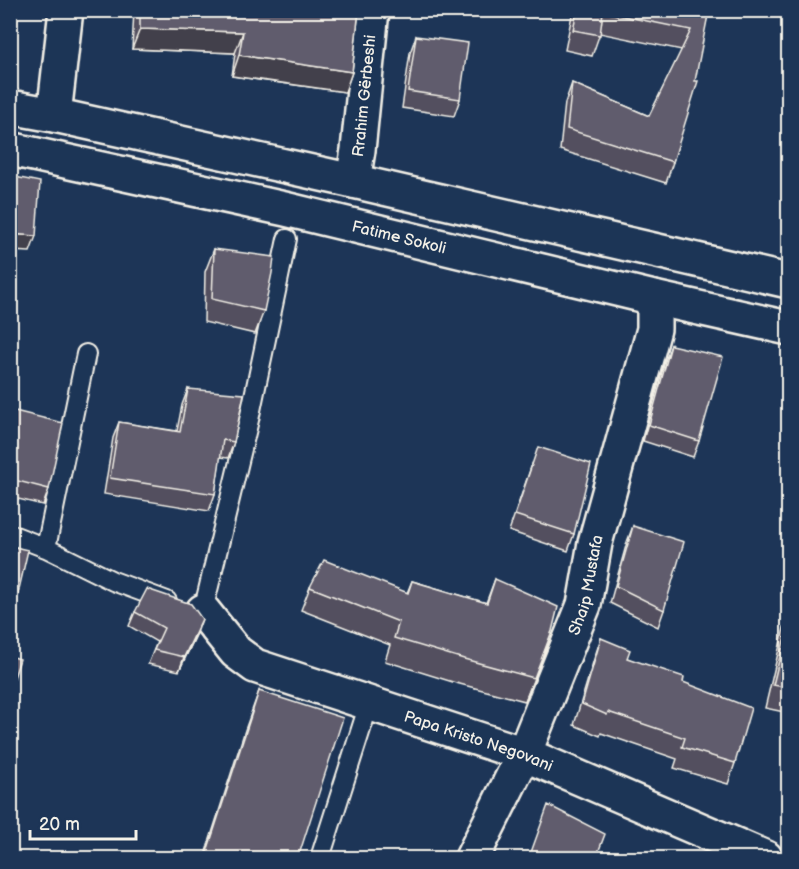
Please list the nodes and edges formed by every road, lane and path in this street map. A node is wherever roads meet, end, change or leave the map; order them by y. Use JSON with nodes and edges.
{"nodes":[{"id":1,"x":66,"y":10,"type":"edge"},
{"id":2,"x":372,"y":10,"type":"edge"},
{"id":3,"x":10,"y":107,"type":"edge"},
{"id":4,"x":54,"y":115,"type":"junction"},
{"id":5,"x":10,"y":149,"type":"edge"},
{"id":6,"x":353,"y":181,"type":"junction"},
{"id":7,"x":287,"y":239,"type":"dead end"},
{"id":8,"x":789,"y":281,"type":"edge"},
{"id":9,"x":654,"y":298,"type":"junction"},
{"id":10,"x":789,"y":328,"type":"edge"},
{"id":11,"x":86,"y":354,"type":"dead end"},
{"id":12,"x":10,"y":534,"type":"edge"},
{"id":13,"x":46,"y":548,"type":"junction"},
{"id":14,"x":203,"y":611,"type":"junction"},
{"id":15,"x":369,"y":704,"type":"junction"},
{"id":16,"x":524,"y":754,"type":"junction"},
{"id":17,"x":320,"y":858,"type":"edge"},
{"id":18,"x":471,"y":858,"type":"edge"},
{"id":19,"x":766,"y":858,"type":"edge"}],
"edges":[{"from":1,"to":4,"type":"street"},
{"from":2,"to":6,"type":"street","name":"Rrahim Gërbeshi"},
{"from":3,"to":4,"type":"street"},
{"from":4,"to":6,"type":"street"},
{"from":5,"to":9,"type":"street","name":"Fatime Sokoli"},
{"from":6,"to":8,"type":"street"},
{"from":7,"to":14,"type":"lane"},
{"from":9,"to":10,"type":"street","name":"Fatime Sokoli"},
{"from":9,"to":16,"type":"street","name":"Shaip Mustafa"},
{"from":11,"to":13,"type":"lane"},
{"from":12,"to":13,"type":"lane"},
{"from":13,"to":14,"type":"lane"},
{"from":14,"to":15,"type":"street","name":"Papa Kristo Negovani"},
{"from":15,"to":16,"type":"street","name":"Papa Kristo Negovani"},
{"from":15,"to":17,"type":"lane"},
{"from":16,"to":18,"type":"street","name":"Shaip Mustafa"},
{"from":16,"to":19,"type":"street","name":"Papa Kristo Negovani"}]}
